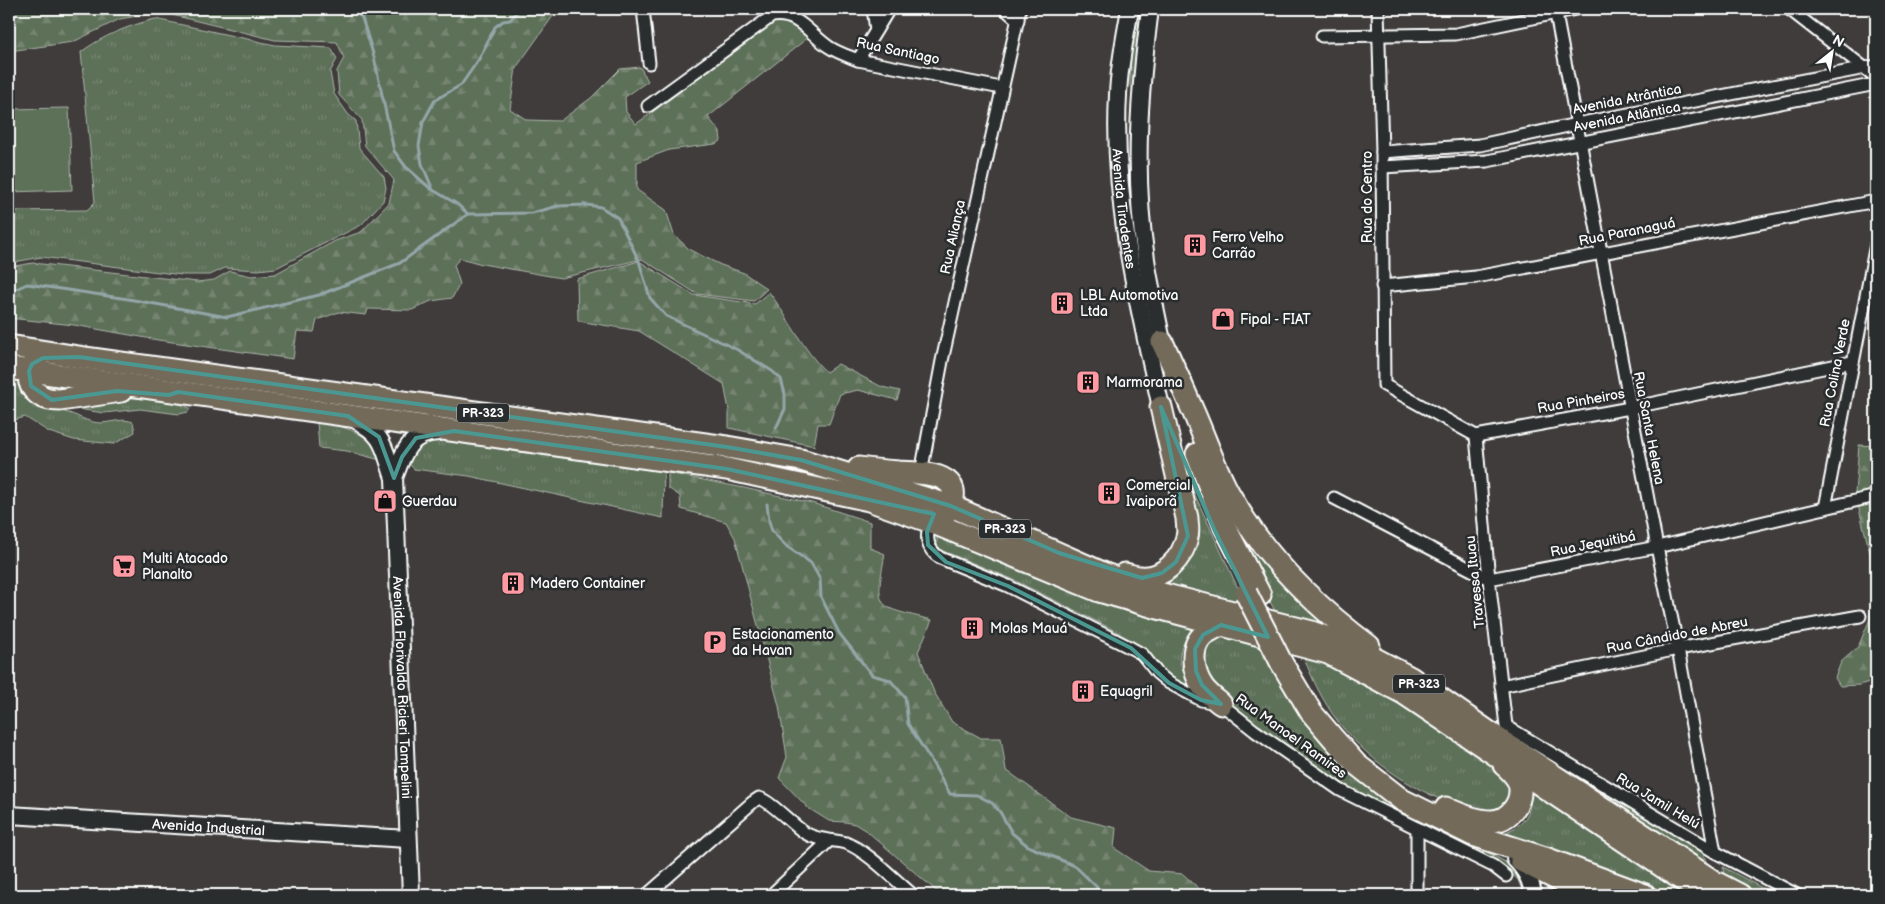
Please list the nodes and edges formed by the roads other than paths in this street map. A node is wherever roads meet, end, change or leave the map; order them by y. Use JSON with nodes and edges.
{"nodes":[{"id":1,"x":643,"y":9,"type":"edge"},
{"id":2,"x":873,"y":9,"type":"edge"},
{"id":3,"x":889,"y":9,"type":"edge"},
{"id":4,"x":1005,"y":9,"type":"edge"},
{"id":5,"x":1378,"y":9,"type":"edge"},
{"id":6,"x":1576,"y":9,"type":"edge"},
{"id":7,"x":1789,"y":9,"type":"edge"},
{"id":8,"x":1130,"y":10,"type":"edge"},
{"id":9,"x":1555,"y":11,"type":"edge"},
{"id":10,"x":1150,"y":12,"type":"edge"},
{"id":11,"x":1019,"y":14,"type":"edge"},
{"id":12,"x":876,"y":30,"type":"junction"},
{"id":13,"x":1379,"y":35,"type":"junction"},
{"id":14,"x":1322,"y":36,"type":"dead end"},
{"id":15,"x":858,"y":60,"type":"junction"},
{"id":16,"x":649,"y":63,"type":"dead end"},
{"id":17,"x":1870,"y":67,"type":"edge"},
{"id":18,"x":1876,"y":77,"type":"edge"},
{"id":19,"x":1876,"y":84,"type":"edge"},
{"id":20,"x":1002,"y":88,"type":"junction"},
{"id":21,"x":648,"y":106,"type":"dead end"},
{"id":22,"x":1577,"y":124,"type":"junction"},
{"id":23,"x":1580,"y":142,"type":"junction"},
{"id":24,"x":1382,"y":152,"type":"junction"},
{"id":25,"x":1382,"y":167,"type":"junction"},
{"id":26,"x":1876,"y":201,"type":"edge"},
{"id":27,"x":1876,"y":244,"type":"edge"},
{"id":28,"x":1601,"y":252,"type":"junction"},
{"id":29,"x":1138,"y":263,"type":"junction"},
{"id":30,"x":1382,"y":286,"type":"junction"},
{"id":31,"x":1162,"y":342,"type":"junction"},
{"id":32,"x":9,"y":346,"type":"edge"},
{"id":33,"x":79,"y":357,"type":"junction"},
{"id":34,"x":1852,"y":362,"type":"junction"},
{"id":35,"x":19,"y":369,"type":"edge"},
{"id":36,"x":1161,"y":407,"type":"junction"},
{"id":37,"x":1630,"y":408,"type":"junction"},
{"id":38,"x":348,"y":416,"type":"junction"},
{"id":39,"x":454,"y":431,"type":"junction"},
{"id":40,"x":1476,"y":436,"type":"junction"},
{"id":41,"x":801,"y":460,"type":"junction"},
{"id":42,"x":921,"y":473,"type":"junction"},
{"id":43,"x":394,"y":478,"type":"junction"},
{"id":44,"x":1872,"y":496,"type":"dead end"},
{"id":45,"x":1334,"y":498,"type":"dead end"},
{"id":46,"x":1825,"y":508,"type":"junction"},
{"id":47,"x":942,"y":514,"type":"junction"},
{"id":48,"x":1657,"y":547,"type":"junction"},
{"id":49,"x":1059,"y":553,"type":"junction"},
{"id":50,"x":1489,"y":578,"type":"junction"},
{"id":51,"x":1253,"y":594,"type":"junction"},
{"id":52,"x":1860,"y":616,"type":"dead end"},
{"id":53,"x":1221,"y":625,"type":"junction"},
{"id":54,"x":1678,"y":650,"type":"junction"},
{"id":55,"x":1286,"y":660,"type":"junction"},
{"id":56,"x":1411,"y":678,"type":"junction"},
{"id":57,"x":1501,"y":686,"type":"junction"},
{"id":58,"x":1221,"y":704,"type":"junction"},
{"id":59,"x":1506,"y":726,"type":"joint"},
{"id":60,"x":1469,"y":737,"type":"junction"},
{"id":61,"x":9,"y":815,"type":"edge"},
{"id":62,"x":1417,"y":828,"type":"junction"},
{"id":63,"x":1474,"y":835,"type":"junction"},
{"id":64,"x":408,"y":839,"type":"junction"},
{"id":65,"x":829,"y":841,"type":"junction"},
{"id":66,"x":1715,"y":852,"type":"junction"},
{"id":67,"x":1510,"y":866,"type":"junction"},
{"id":68,"x":411,"y":895,"type":"edge"},
{"id":69,"x":647,"y":895,"type":"edge"},
{"id":70,"x":770,"y":895,"type":"edge"},
{"id":71,"x":912,"y":895,"type":"edge"},
{"id":72,"x":1417,"y":895,"type":"edge"},
{"id":73,"x":1533,"y":895,"type":"edge"},
{"id":74,"x":1588,"y":895,"type":"edge"},
{"id":75,"x":1645,"y":895,"type":"edge"},
{"id":76,"x":1706,"y":895,"type":"edge"},
{"id":77,"x":1740,"y":895,"type":"edge"},
{"id":78,"x":1797,"y":895,"type":"edge"}],
"edges":[{"from":1,"to":16,"type":"street"},
{"from":2,"to":12,"type":"street"},
{"from":3,"to":12,"type":"street"},
{"from":4,"to":11,"type":"street"},
{"from":5,"to":13,"type":"street","name":"Rua do Centro"},
{"from":6,"to":9,"type":"street"},
{"from":7,"to":17,"type":"street"},
{"from":8,"to":10,"type":"street"},
{"from":8,"to":29,"type":"street","name":"Avenida Tiradentes"},
{"from":9,"to":13,"type":"street"},
{"from":9,"to":22,"type":"street","name":"Rua Santa Helena"},
{"from":10,"to":29,"type":"street","name":"Avenida Tiradentes"},
{"from":11,"to":20,"type":"street","name":"Rua Aliança"},
{"from":12,"to":15,"type":"street"},
{"from":13,"to":14,"type":"street"},
{"from":13,"to":24,"type":"street","name":"Rua do Centro"},
{"from":15,"to":20,"type":"street","name":"Rua Santiago"},
{"from":15,"to":21,"type":"street","name":"Rua Santiago"},
{"from":17,"to":18,"type":"street"},
{"from":17,"to":22,"type":"street","name":"Avenida Atrântica"},
{"from":19,"to":23,"type":"street","name":"Avenida Atlântica"},
{"from":20,"to":42,"type":"street","name":"Rua Aliança"},
{"from":22,"to":23,"type":"street","name":"Rua Santa Helena"},
{"from":22,"to":24,"type":"street","name":"Avenida Atrântica"},
{"from":23,"to":25,"type":"street","name":"Avenida Atlântica"},
{"from":23,"to":28,"type":"street","name":"Rua Santa Helena"},
{"from":24,"to":25,"type":"street","name":"Rua do Centro"},
{"from":25,"to":30,"type":"street","name":"Rua do Centro"},
{"from":26,"to":28,"type":"street","name":"Rua Paranaguá"},
{"from":27,"to":34,"type":"street","name":"Rua Colina Verde"},
{"from":28,"to":30,"type":"street","name":"Rua Paranaguá"},
{"from":28,"to":37,"type":"street","name":"Rua Santa Helena"},
{"from":29,"to":31,"type":"street","name":"Avenida Tiradentes"},
{"from":29,"to":36,"type":"street","name":"Avenida Tiradentes"},
{"from":30,"to":40,"type":"street","name":"Rua do Centro"},
{"from":31,"to":51,"type":"highway"},
{"from":31,"to":56,"type":"highway"},
{"from":32,"to":33,"type":"highway","number":"PR-323"},
{"from":33,"to":35,"type":"highway"},
{"from":33,"to":41,"type":"highway","number":"PR-323"},
{"from":34,"to":37,"type":"street","name":"Rua Pinheiros"},
{"from":34,"to":46,"type":"street","name":"Rua Colina Verde"},
{"from":35,"to":38,"type":"highway","number":"PR-323"},
{"from":36,"to":49,"type":"highway"},
{"from":36,"to":51,"type":"highway"},
{"from":37,"to":40,"type":"street","name":"Rua Pinheiros"},
{"from":37,"to":48,"type":"street","name":"Rua Santa Helena"},
{"from":38,"to":39,"type":"highway","number":"PR-323"},
{"from":38,"to":43,"type":"street","name":"Avenida Florivaldo Ricieri Tampelini"},
{"from":39,"to":43,"type":"street","name":"Avenida Florivaldo Ricieri Tampelini"},
{"from":39,"to":47,"type":"highway","number":"PR-323"},
{"from":40,"to":50,"type":"street","name":"Travessa Ituau"},
{"from":41,"to":42,"type":"highway"},
{"from":41,"to":47,"type":"highway","number":"PR-323"},
{"from":42,"to":47,"type":"highway"},
{"from":43,"to":64,"type":"street","name":"Avenida Florivaldo Ricieri Tampelini"},
{"from":44,"to":46,"type":"street","name":"Rua Jequitibá"},
{"from":45,"to":50,"type":"street"},
{"from":46,"to":48,"type":"street","name":"Rua Jequitibá"},
{"from":47,"to":49,"type":"highway","number":"PR-323"},
{"from":47,"to":53,"type":"highway","number":"PR-323"},
{"from":47,"to":58,"type":"street","name":"Rua Manoel Ramires"},
{"from":48,"to":50,"type":"street","name":"Rua Jequitibá"},
{"from":48,"to":54,"type":"street","name":"Rua Santa Helena"},
{"from":49,"to":56,"type":"highway","number":"PR-323"},
{"from":50,"to":57,"type":"street","name":"Travessa Ituau"},
{"from":51,"to":55,"type":"highway","bridge":true},
{"from":52,"to":54,"type":"street","name":"Rua Cândido de Abreu"},
{"from":53,"to":58,"type":"highway"},
{"from":53,"to":60,"type":"highway","number":"PR-323"},
{"from":54,"to":57,"type":"street","name":"Rua Cândido de Abreu"},
{"from":54,"to":66,"type":"street","name":"Rua Santa Helena"},
{"from":55,"to":60,"type":"highway"},
{"from":55,"to":63,"type":"highway"},
{"from":56,"to":77,"type":"highway","number":"PR-323"},
{"from":57,"to":59,"type":"street","name":"Travessa Ituau"},
{"from":58,"to":62,"type":"street","name":"Rua Manoel Ramires"},
{"from":59,"to":66,"type":"street","name":"Rua Jamil Helú"},
{"from":60,"to":76,"type":"highway","number":"PR-323"},
{"from":61,"to":64,"type":"street","name":"Avenida Industrial"},
{"from":62,"to":67,"type":"street","name":"Rua Manoel Ramires"},
{"from":62,"to":72,"type":"street"},
{"from":63,"to":67,"type":"highway"},
{"from":63,"to":75,"type":"highway"},
{"from":64,"to":68,"type":"street","name":"Avenida Florivaldo Ricieri Tampelini"},
{"from":65,"to":69,"type":"street"},
{"from":65,"to":70,"type":"street"},
{"from":65,"to":71,"type":"street"},
{"from":66,"to":78,"type":"street","name":"Rua Jamil Helú"},
{"from":67,"to":73,"type":"street"},
{"from":67,"to":74,"type":"highway"}]}
